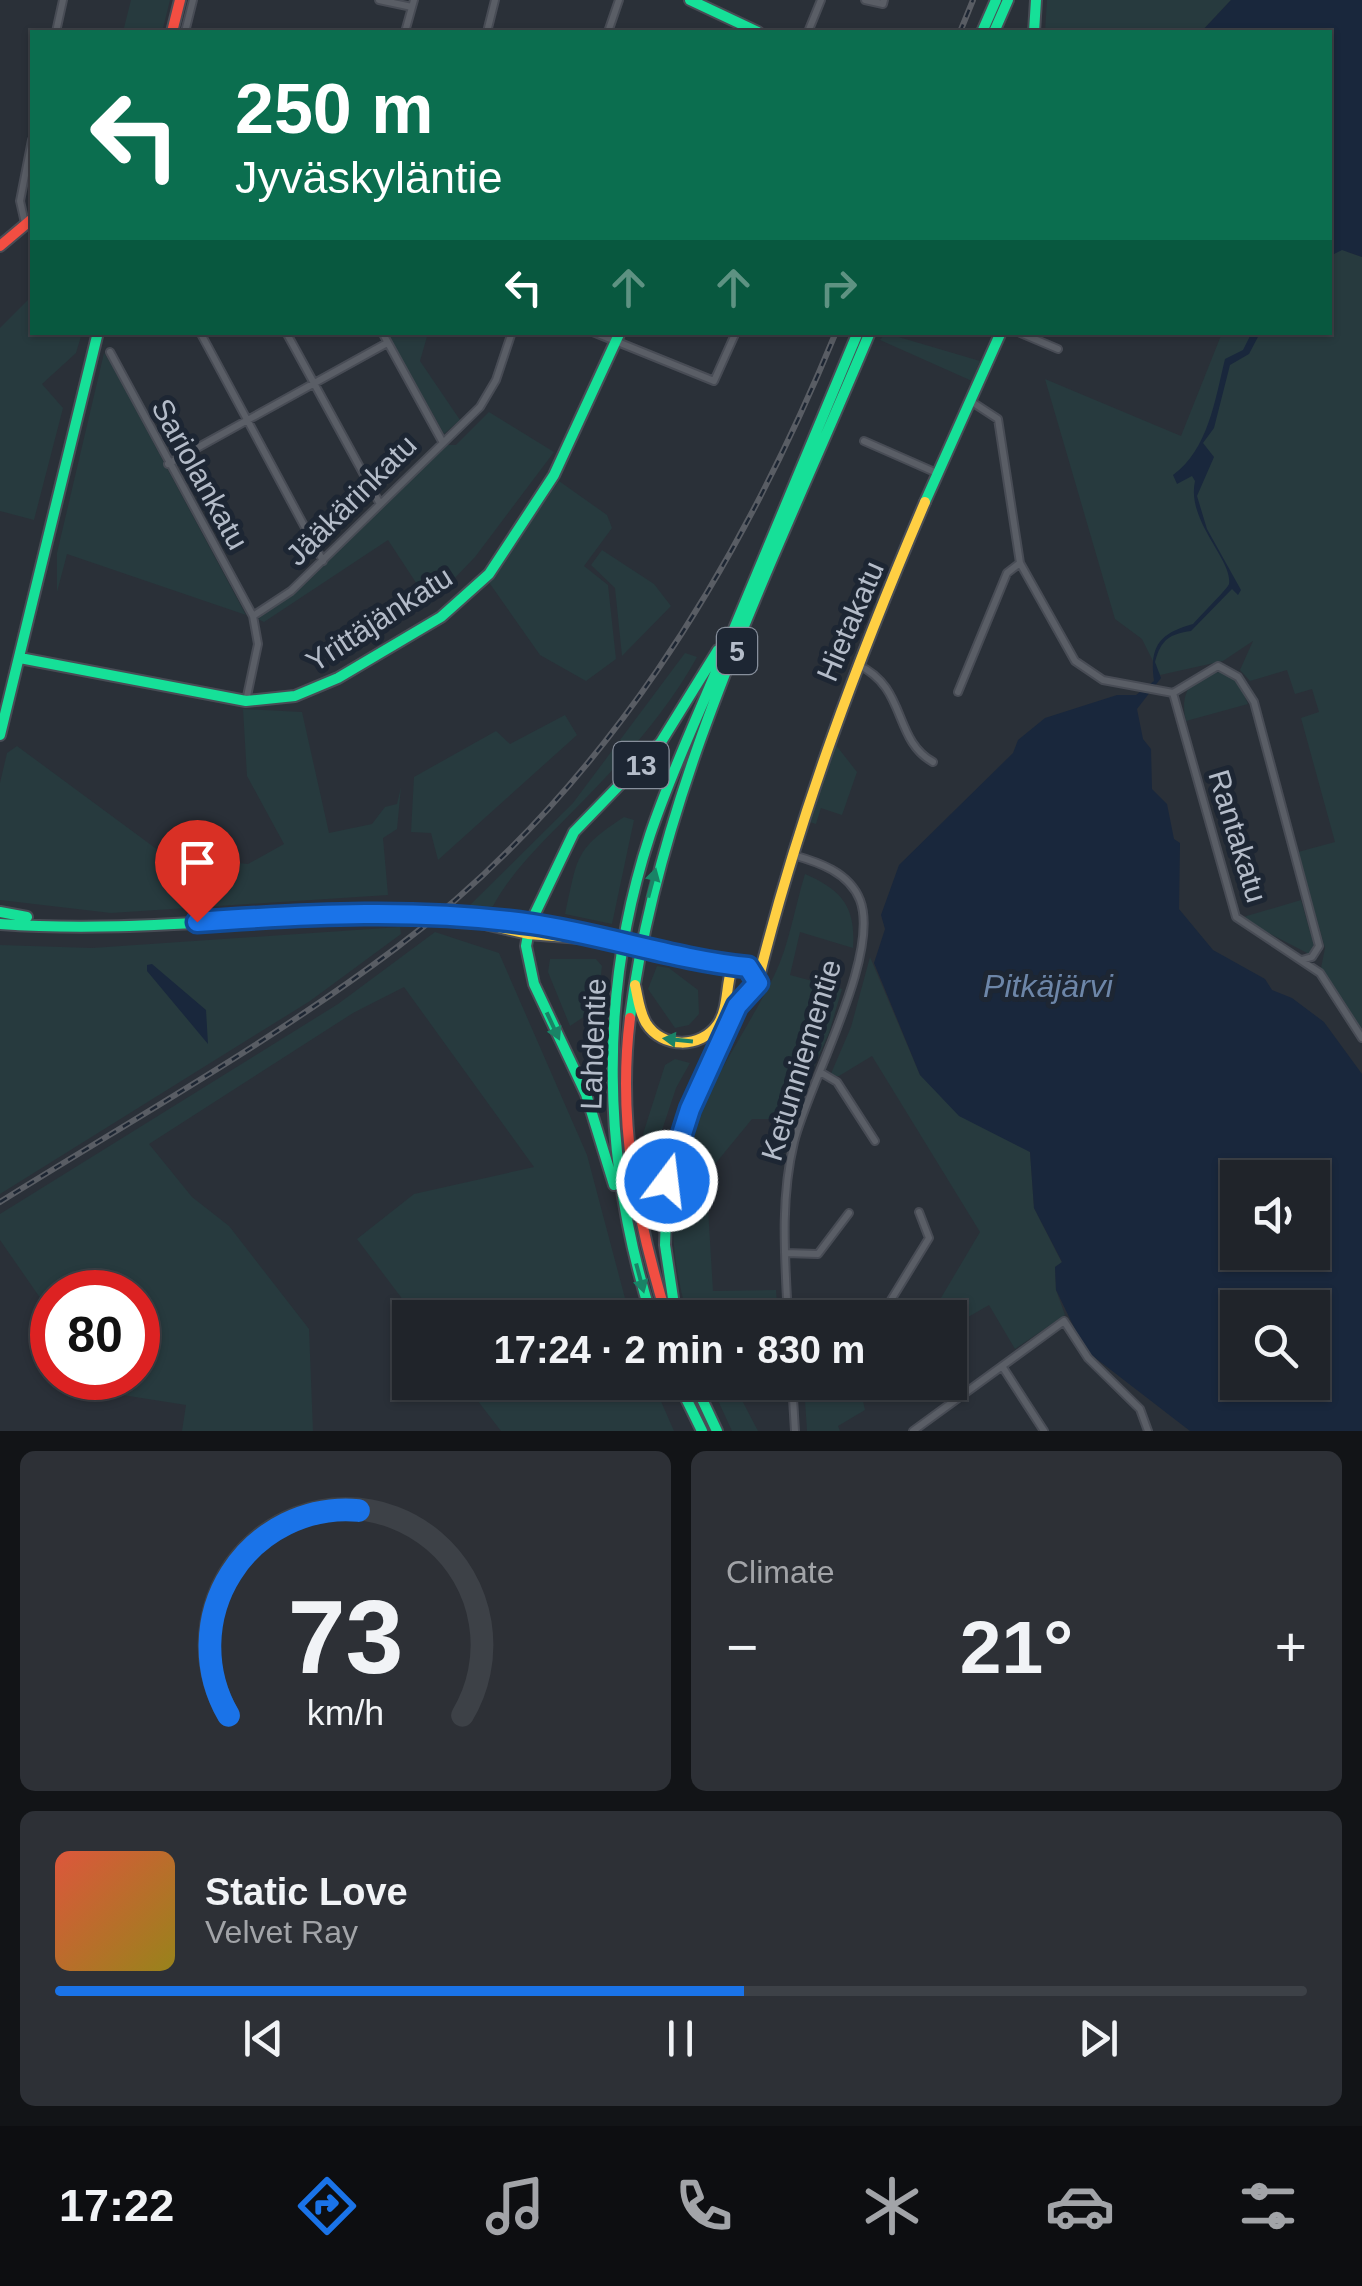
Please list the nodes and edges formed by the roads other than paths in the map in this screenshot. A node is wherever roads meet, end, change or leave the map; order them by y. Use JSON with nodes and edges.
{"nodes":[{"id":1,"x":63,"y":0,"type":"edge"},
{"id":2,"x":180,"y":0,"type":"edge"},
{"id":3,"x":194,"y":0,"type":"edge"},
{"id":4,"x":379,"y":0,"type":"edge"},
{"id":5,"x":495,"y":0,"type":"edge"},
{"id":6,"x":619,"y":0,"type":"edge"},
{"id":7,"x":690,"y":0,"type":"edge"},
{"id":8,"x":821,"y":0,"type":"edge"},
{"id":9,"x":865,"y":0,"type":"edge"},
{"id":10,"x":884,"y":0,"type":"edge"},
{"id":11,"x":996,"y":0,"type":"edge"},
{"id":12,"x":1008,"y":0,"type":"edge"},
{"id":13,"x":1036,"y":0,"type":"edge"},
{"id":14,"x":413,"y":4,"type":"edge"},
{"id":15,"x":711,"y":5,"type":"edge"},
{"id":16,"x":56,"y":30,"type":"edge"},
{"id":17,"x":172,"y":30,"type":"edge"},
{"id":18,"x":186,"y":30,"type":"edge"},
{"id":19,"x":406,"y":30,"type":"edge"},
{"id":20,"x":488,"y":30,"type":"edge"},
{"id":21,"x":609,"y":30,"type":"edge"},
{"id":22,"x":750,"y":30,"type":"edge"},
{"id":23,"x":809,"y":30,"type":"edge"},
{"id":24,"x":983,"y":30,"type":"edge"},
{"id":25,"x":995,"y":30,"type":"edge"},
{"id":26,"x":1034,"y":30,"type":"edge"},
{"id":27,"x":30,"y":150,"type":"edge"},
{"id":28,"x":29,"y":221,"type":"edge"},
{"id":29,"x":0,"y":246,"type":"edge"},
{"id":30,"x":97,"y":335,"type":"edge"},
{"id":31,"x":202,"y":335,"type":"edge"},
{"id":32,"x":288,"y":335,"type":"edge"},
{"id":33,"x":383,"y":335,"type":"edge"},
{"id":34,"x":511,"y":335,"type":"edge"},
{"id":35,"x":735,"y":335,"type":"edge"},
{"id":36,"x":857,"y":335,"type":"edge"},
{"id":37,"x":869,"y":335,"type":"edge"},
{"id":38,"x":1000,"y":335,"type":"edge"},
{"id":39,"x":1025,"y":335,"type":"edge"},
{"id":40,"x":618,"y":336,"type":"edge"},
{"id":41,"x":387,"y":343,"type":"junction"},
{"id":42,"x":1058,"y":349,"type":"dead end"},
{"id":43,"x":110,"y":352,"type":"dead end"},
{"id":44,"x":314,"y":383,"type":"junction"},
{"id":45,"x":972,"y":402,"type":"junction"},
{"id":46,"x":245,"y":422,"type":"junction"},
{"id":47,"x":442,"y":441,"type":"junction"},
{"id":48,"x":864,"y":442,"type":"dead end"},
{"id":49,"x":168,"y":464,"type":"junction"},
{"id":50,"x":940,"y":474,"type":"junction"},
{"id":51,"x":380,"y":504,"type":"junction"},
{"id":52,"x":323,"y":562,"type":"junction"},
{"id":53,"x":1020,"y":563,"type":"junction"},
{"id":54,"x":745,"y":599,"type":"junction"},
{"id":55,"x":253,"y":616,"type":"junction"},
{"id":56,"x":20,"y":658,"type":"junction"},
{"id":57,"x":858,"y":664,"type":"junction"},
{"id":58,"x":958,"y":692,"type":"dead end"},
{"id":59,"x":1174,"y":693,"type":"junction"},
{"id":60,"x":246,"y":701,"type":"junction"},
{"id":61,"x":0,"y":735,"type":"edge"},
{"id":62,"x":933,"y":762,"type":"dead end"},
{"id":63,"x":792,"y":855,"type":"junction"},
{"id":64,"x":0,"y":912,"type":"edge"},
{"id":65,"x":0,"y":927,"type":"edge"},
{"id":66,"x":119,"y":928,"type":"junction"},
{"id":67,"x":529,"y":929,"type":"junction"},
{"id":68,"x":766,"y":937,"type":"junction"},
{"id":69,"x":699,"y":960,"type":"junction"},
{"id":70,"x":1302,"y":960,"type":"junction"},
{"id":71,"x":738,"y":967,"type":"junction"},
{"id":72,"x":632,"y":978,"type":"junction"},
{"id":73,"x":728,"y":984,"type":"junction"},
{"id":74,"x":754,"y":988,"type":"junction"},
{"id":75,"x":1362,"y":1038,"type":"edge"},
{"id":76,"x":820,"y":1072,"type":"junction"},
{"id":77,"x":875,"y":1140,"type":"dead end"},
{"id":78,"x":919,"y":1212,"type":"dead end"},
{"id":79,"x":849,"y":1213,"type":"dead end"},
{"id":80,"x":630,"y":1238,"type":"junction"},
{"id":81,"x":785,"y":1254,"type":"junction"},
{"id":82,"x":647,"y":1300,"type":"edge"},
{"id":83,"x":663,"y":1300,"type":"edge"},
{"id":84,"x":673,"y":1300,"type":"edge"},
{"id":85,"x":787,"y":1300,"type":"edge"},
{"id":86,"x":891,"y":1300,"type":"edge"},
{"id":87,"x":1002,"y":1366,"type":"junction"},
{"id":88,"x":687,"y":1400,"type":"edge"},
{"id":89,"x":703,"y":1400,"type":"edge"},
{"id":90,"x":793,"y":1400,"type":"edge"},
{"id":91,"x":702,"y":1431,"type":"edge"},
{"id":92,"x":718,"y":1431,"type":"edge"},
{"id":93,"x":795,"y":1431,"type":"edge"},
{"id":94,"x":913,"y":1431,"type":"edge"},
{"id":95,"x":1044,"y":1431,"type":"edge"},
{"id":96,"x":1148,"y":1431,"type":"edge"}],
"edges":[{"from":1,"to":16,"type":"street"},
{"from":2,"to":17,"type":"main road"},
{"from":3,"to":18,"type":"street"},
{"from":4,"to":14,"type":"street"},
{"from":5,"to":20,"type":"street"},
{"from":6,"to":21,"type":"street"},
{"from":7,"to":15,"type":"main road"},
{"from":8,"to":23,"type":"street"},
{"from":9,"to":10,"type":"street"},
{"from":11,"to":24,"type":"main road"},
{"from":12,"to":25,"type":"main road"},
{"from":13,"to":26,"type":"main road"},
{"from":14,"to":19,"type":"street"},
{"from":15,"to":22,"type":"main road"},
{"from":27,"to":28,"type":"street"},
{"from":28,"to":29,"type":"main road"},
{"from":30,"to":56,"type":"main road"},
{"from":31,"to":46,"type":"street"},
{"from":32,"to":44,"type":"street"},
{"from":33,"to":41,"type":"street"},
{"from":34,"to":47,"type":"street","name":"Jääkärinkatu"},
{"from":35,"to":40,"type":"street"},
{"from":36,"to":54,"type":"main road","name":"Lahdentie","number":"5"},
{"from":72,"to":37,"type":"main road","name":"Lahdentie","number":"5","one_way":true},
{"from":38,"to":45,"type":"main road","name":"Hietakatu"},
{"from":39,"to":42,"type":"street"},
{"from":40,"to":60,"type":"main road","name":"Yrittäjänkatu"},
{"from":41,"to":44,"type":"street"},
{"from":41,"to":47,"type":"street"},
{"from":43,"to":49,"type":"street","name":"Sariolankatu"},
{"from":44,"to":46,"type":"street"},
{"from":44,"to":51,"type":"street"},
{"from":45,"to":50,"type":"main road","name":"Hietakatu"},
{"from":45,"to":53,"type":"street"},
{"from":46,"to":49,"type":"street"},
{"from":46,"to":52,"type":"street"},
{"from":47,"to":51,"type":"street","name":"Jääkärinkatu"},
{"from":48,"to":50,"type":"street"},
{"from":49,"to":55,"type":"street","name":"Sariolankatu"},
{"from":50,"to":57,"type":"main road","name":"Hietakatu"},
{"from":51,"to":52,"type":"street","name":"Jääkärinkatu"},
{"from":52,"to":55,"type":"street","name":"Jääkärinkatu"},
{"from":53,"to":58,"type":"street"},
{"from":53,"to":59,"type":"street"},
{"from":54,"to":67,"type":"main road","number":"13"},
{"from":54,"to":80,"type":"main road","name":"Lahdentie","number":"5"},
{"from":55,"to":60,"type":"street"},
{"from":56,"to":60,"type":"main road","name":"Yrittäjänkatu"},
{"from":56,"to":61,"type":"main road"},
{"from":57,"to":62,"type":"street"},
{"from":57,"to":63,"type":"main road","name":"Hietakatu"},
{"from":59,"to":70,"type":"street","name":"Rantakatu"},
{"from":59,"to":70,"type":"street"},
{"from":63,"to":68,"type":"main road","name":"Hietakatu"},
{"from":63,"to":76,"type":"street","name":"Ketunniementie"},
{"from":64,"to":66,"type":"main road"},
{"from":65,"to":66,"type":"main road"},
{"from":66,"to":67,"type":"main road","bridge":true},
{"from":67,"to":69,"type":"main road","bridge":true},
{"from":67,"to":80,"type":"main road","one_way":true},
{"from":68,"to":71,"type":"main road","name":"Hietakatu"},
{"from":68,"to":74,"type":"main road","name":"Hietakatu"},
{"from":69,"to":71,"type":"main road"},
{"from":69,"to":73,"type":"main road"},
{"from":70,"to":75,"type":"street","name":"Rantakatu"},
{"from":71,"to":73,"type":"main road","name":"Hietakatu"},
{"from":71,"to":74,"type":"main road"},
{"from":73,"to":72,"type":"main road","name":"Hietakatu","one_way":true},
{"from":72,"to":83,"type":"main road","name":"Lahdentie","number":"5"},
{"from":73,"to":74,"type":"main road"},
{"from":74,"to":84,"type":"main road"},
{"from":76,"to":77,"type":"street"},
{"from":76,"to":81,"type":"street","name":"Ketunniementie"},
{"from":78,"to":86,"type":"street"},
{"from":79,"to":81,"type":"street"},
{"from":80,"to":82,"type":"main road","name":"Lahdentie","number":"5","one_way":true},
{"from":81,"to":85,"type":"street","name":"Ketunniementie"},
{"from":87,"to":94,"type":"street"},
{"from":87,"to":95,"type":"street"},
{"from":87,"to":96,"type":"street"},
{"from":88,"to":91,"type":"main road"},
{"from":89,"to":92,"type":"main road"},
{"from":90,"to":93,"type":"street"}]}
